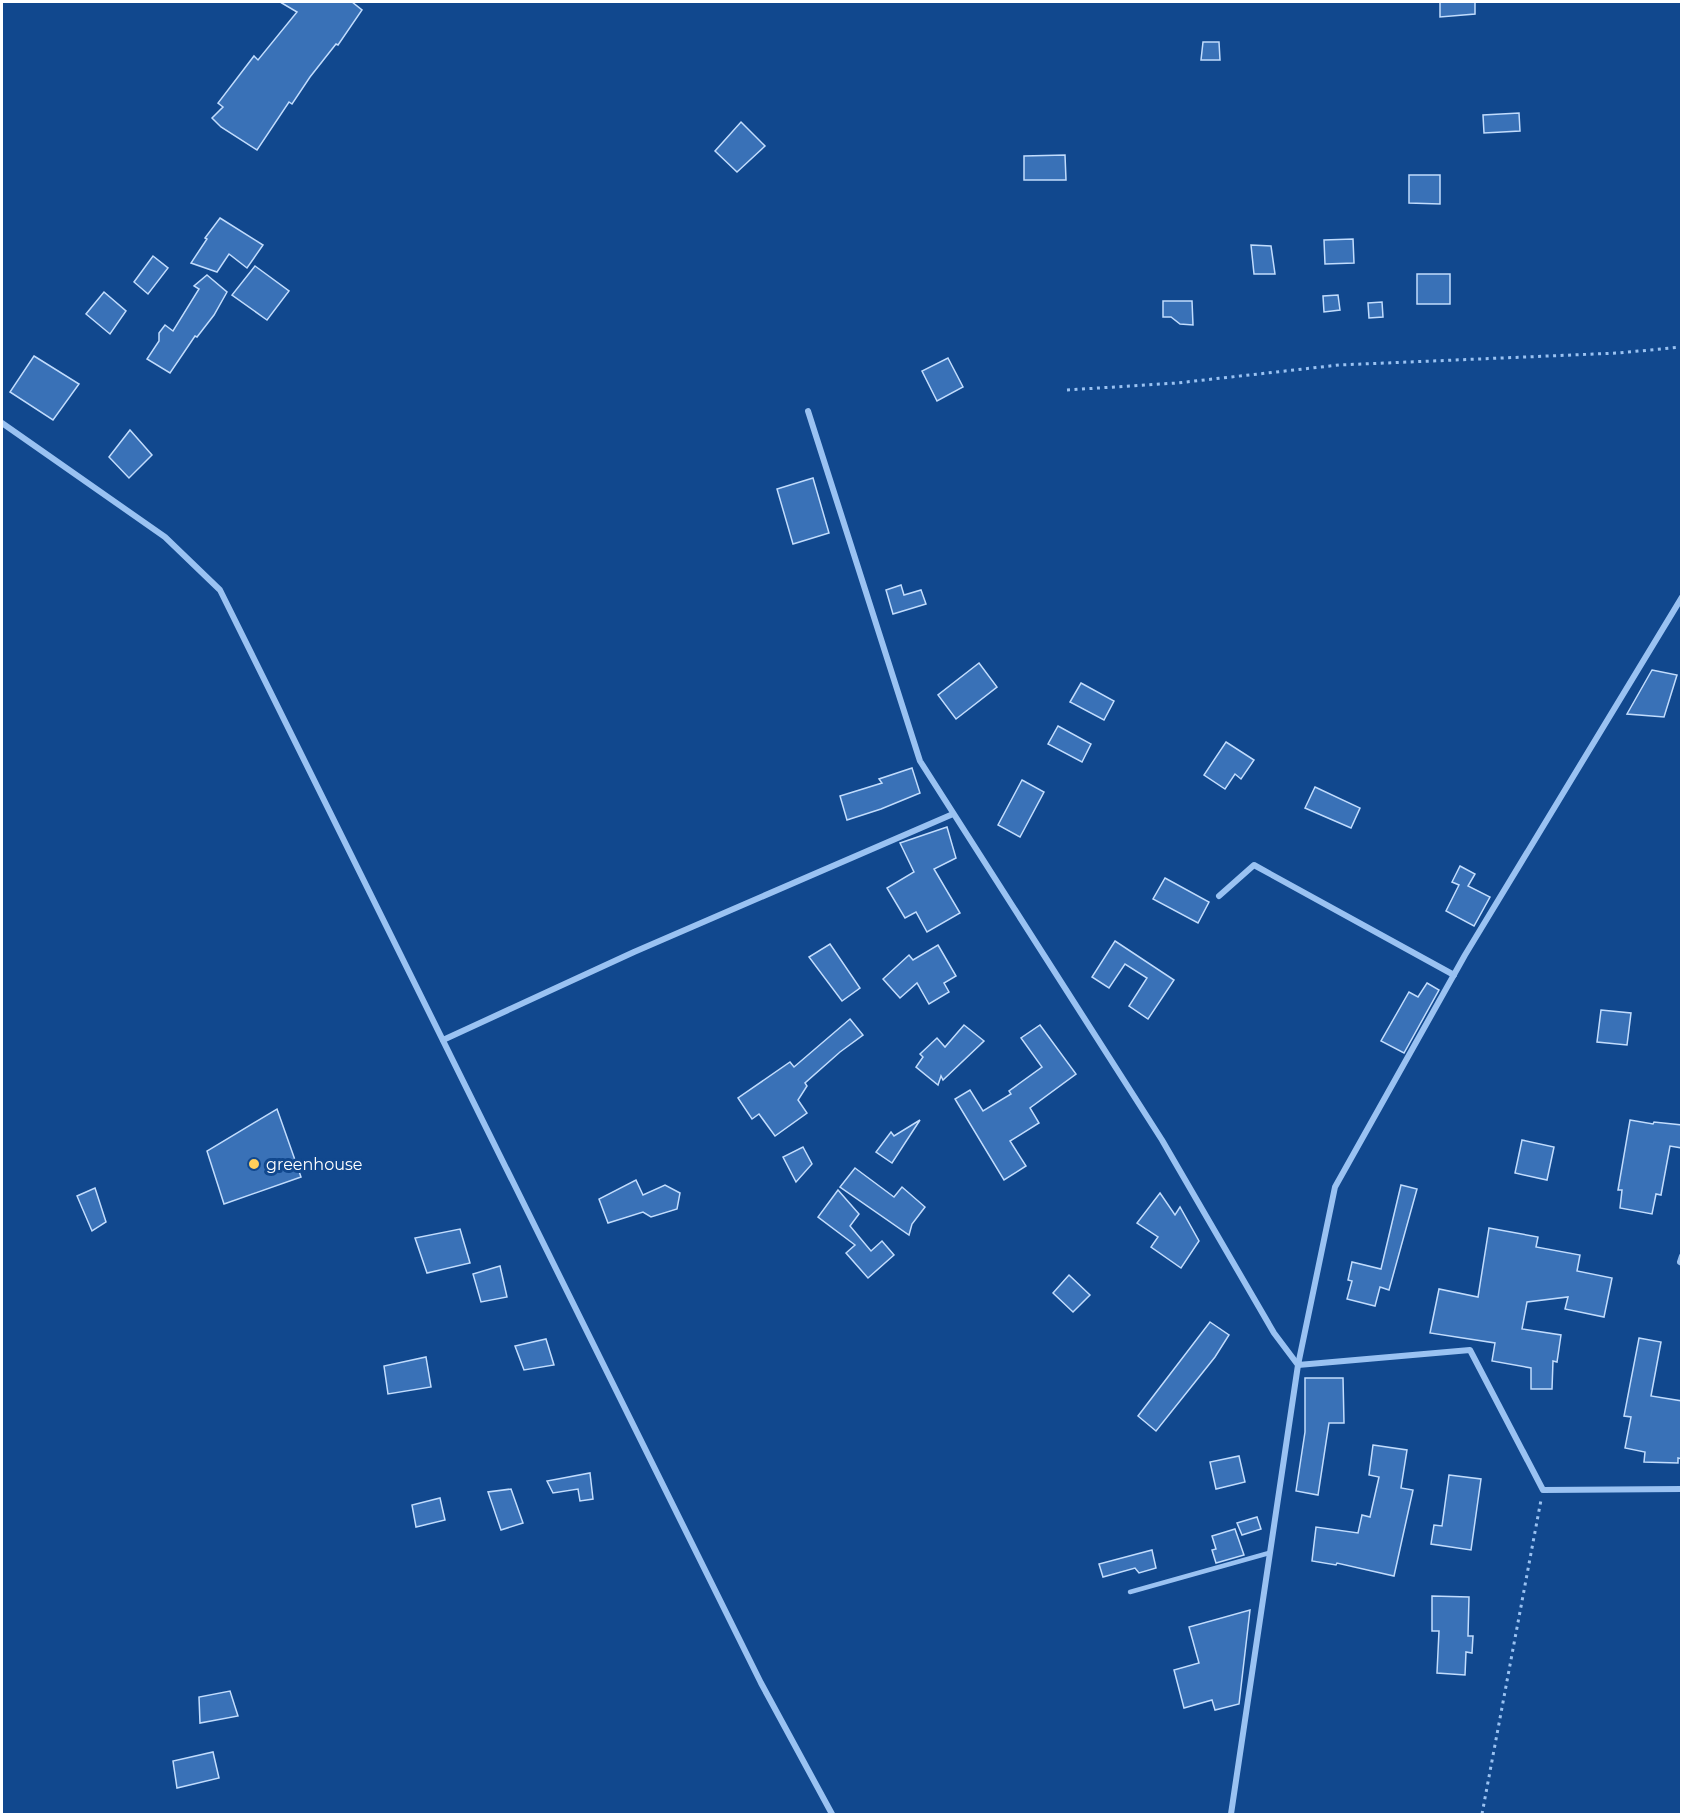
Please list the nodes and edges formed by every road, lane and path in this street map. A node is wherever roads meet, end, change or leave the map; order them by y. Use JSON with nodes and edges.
{"nodes":[{"id":1,"x":1682,"y":347,"type":"edge"},
{"id":2,"x":1067,"y":390,"type":"dead end"},
{"id":3,"x":808,"y":411,"type":"dead end"},
{"id":4,"x":2,"y":423,"type":"edge"},
{"id":5,"x":1682,"y":597,"type":"edge"},
{"id":6,"x":953,"y":814,"type":"junction"},
{"id":7,"x":1219,"y":896,"type":"dead end"},
{"id":8,"x":1454,"y":975,"type":"junction"},
{"id":9,"x":443,"y":1040,"type":"junction"},
{"id":10,"x":1682,"y":1256,"type":"edge"},
{"id":11,"x":1682,"y":1263,"type":"edge"},
{"id":12,"x":1298,"y":1365,"type":"junction"},
{"id":13,"x":1682,"y":1489,"type":"edge"},
{"id":14,"x":1543,"y":1490,"type":"junction"},
{"id":15,"x":1269,"y":1553,"type":"junction"},
{"id":16,"x":1130,"y":1592,"type":"dead end"},
{"id":17,"x":832,"y":1815,"type":"edge"},
{"id":18,"x":1231,"y":1815,"type":"edge"},
{"id":19,"x":1482,"y":1815,"type":"edge"}],
"edges":[{"from":1,"to":2,"type":"path"},
{"from":3,"to":6,"type":"street"},
{"from":4,"to":9,"type":"street"},
{"from":5,"to":8,"type":"street"},
{"from":6,"to":9,"type":"street"},
{"from":6,"to":12,"type":"street"},
{"from":7,"to":8,"type":"street"},
{"from":8,"to":12,"type":"street"},
{"from":9,"to":17,"type":"street"},
{"from":10,"to":11,"type":"street"},
{"from":12,"to":14,"type":"street"},
{"from":12,"to":15,"type":"street"},
{"from":13,"to":14,"type":"street"},
{"from":14,"to":19,"type":"path"},
{"from":15,"to":16,"type":"lane"},
{"from":15,"to":18,"type":"street"}]}
